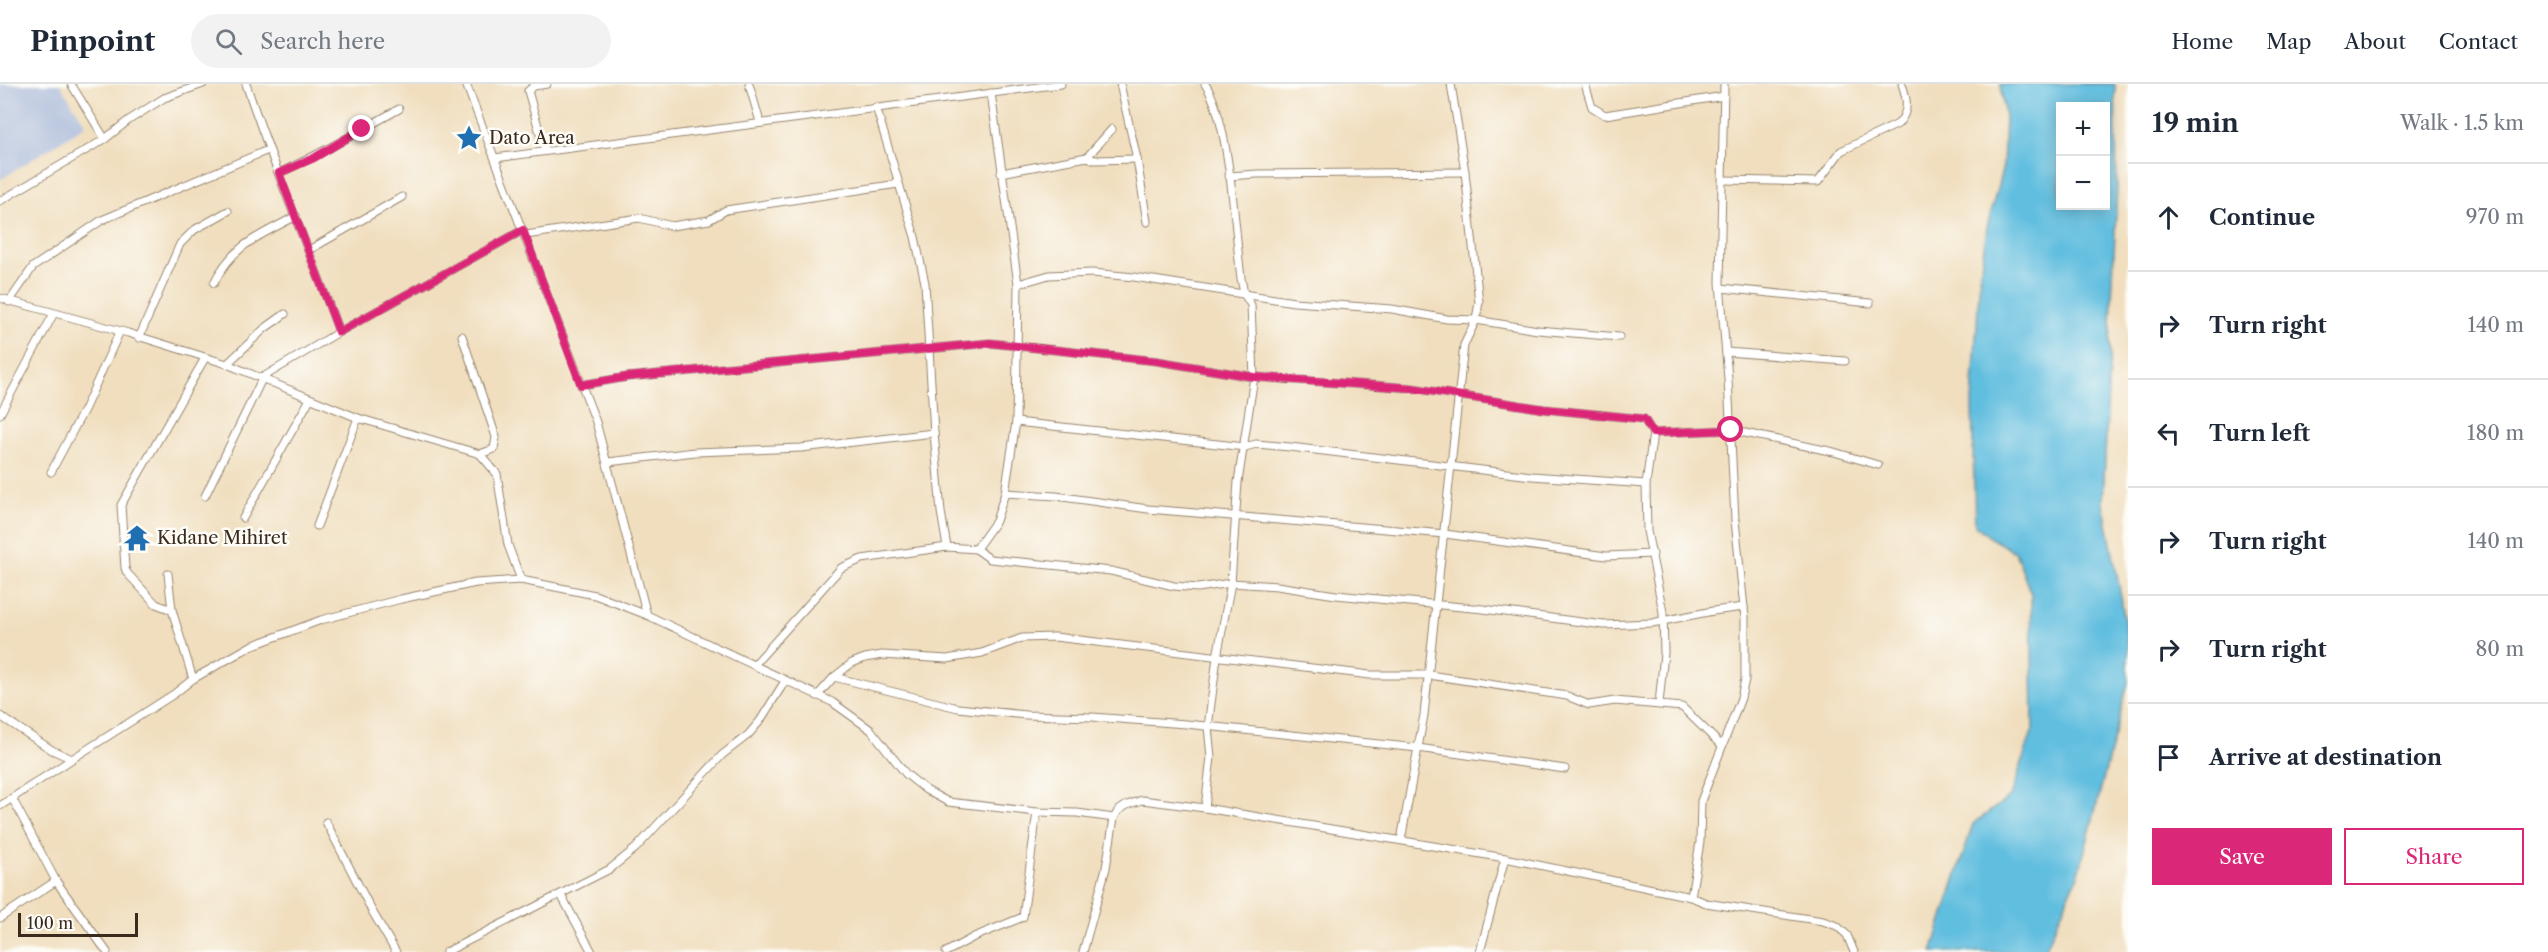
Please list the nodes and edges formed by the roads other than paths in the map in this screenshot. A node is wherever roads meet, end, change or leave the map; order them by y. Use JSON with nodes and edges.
{"nodes":[{"id":1,"x":71,"y":84,"type":"edge"},
{"id":2,"x":203,"y":84,"type":"edge"},
{"id":3,"x":246,"y":84,"type":"edge"},
{"id":4,"x":466,"y":84,"type":"edge"},
{"id":5,"x":547,"y":84,"type":"edge"},
{"id":6,"x":749,"y":84,"type":"edge"},
{"id":7,"x":1061,"y":84,"type":"edge"},
{"id":8,"x":1120,"y":84,"type":"edge"},
{"id":9,"x":1204,"y":84,"type":"edge"},
{"id":10,"x":1451,"y":84,"type":"edge"},
{"id":11,"x":1585,"y":84,"type":"edge"},
{"id":12,"x":1724,"y":84,"type":"edge"},
{"id":13,"x":1902,"y":84,"type":"edge"},
{"id":14,"x":990,"y":93,"type":"junction"},
{"id":15,"x":1724,"y":96,"type":"junction"},
{"id":16,"x":876,"y":107,"type":"junction"},
{"id":17,"x":399,"y":109,"type":"dead end"},
{"id":18,"x":760,"y":122,"type":"junction"},
{"id":19,"x":1112,"y":129,"type":"dead end"},
{"id":20,"x":105,"y":139,"type":"junction"},
{"id":21,"x":268,"y":150,"type":"junction"},
{"id":22,"x":545,"y":151,"type":"junction"},
{"id":23,"x":1087,"y":157,"type":"junction"},
{"id":24,"x":495,"y":158,"type":"junction"},
{"id":25,"x":1137,"y":159,"type":"junction"},
{"id":26,"x":1465,"y":172,"type":"junction"},
{"id":27,"x":279,"y":173,"type":"junction"},
{"id":28,"x":1001,"y":173,"type":"junction"},
{"id":29,"x":1229,"y":176,"type":"junction"},
{"id":30,"x":1723,"y":180,"type":"junction"},
{"id":31,"x":898,"y":184,"type":"junction"},
{"id":32,"x":402,"y":196,"type":"dead end"},
{"id":33,"x":0,"y":201,"type":"edge"},
{"id":34,"x":228,"y":212,"type":"dead end"},
{"id":35,"x":296,"y":216,"type":"junction"},
{"id":36,"x":1147,"y":222,"type":"dead end"},
{"id":37,"x":525,"y":233,"type":"junction"},
{"id":38,"x":309,"y":250,"type":"junction"},
{"id":39,"x":214,"y":283,"type":"dead end"},
{"id":40,"x":1018,"y":284,"type":"junction"},
{"id":41,"x":1721,"y":288,"type":"junction"},
{"id":42,"x":1244,"y":294,"type":"junction"},
{"id":43,"x":0,"y":298,"type":"edge"},
{"id":44,"x":9,"y":302,"type":"junction"},
{"id":45,"x":1870,"y":303,"type":"dead end"},
{"id":46,"x":285,"y":314,"type":"dead end"},
{"id":47,"x":53,"y":315,"type":"junction"},
{"id":48,"x":1476,"y":320,"type":"junction"},
{"id":49,"x":120,"y":331,"type":"junction"},
{"id":50,"x":339,"y":332,"type":"junction"},
{"id":51,"x":462,"y":336,"type":"dead end"},
{"id":52,"x":1619,"y":337,"type":"dead end"},
{"id":53,"x":139,"y":338,"type":"junction"},
{"id":54,"x":1017,"y":345,"type":"junction"},
{"id":55,"x":929,"y":347,"type":"junction"},
{"id":56,"x":1726,"y":352,"type":"junction"},
{"id":57,"x":205,"y":358,"type":"junction"},
{"id":58,"x":1845,"y":361,"type":"dead end"},
{"id":59,"x":227,"y":364,"type":"junction"},
{"id":60,"x":263,"y":377,"type":"junction"},
{"id":61,"x":1254,"y":377,"type":"junction"},
{"id":62,"x":581,"y":385,"type":"junction"},
{"id":63,"x":1458,"y":394,"type":"junction"},
{"id":64,"x":310,"y":399,"type":"junction"},
{"id":65,"x":0,"y":414,"type":"edge"},
{"id":66,"x":358,"y":418,"type":"junction"},
{"id":67,"x":1016,"y":422,"type":"junction"},
{"id":68,"x":1731,"y":430,"type":"junction"},
{"id":69,"x":934,"y":433,"type":"junction"},
{"id":70,"x":1653,"y":433,"type":"junction"},
{"id":71,"x":1245,"y":447,"type":"junction"},
{"id":72,"x":480,"y":454,"type":"junction"},
{"id":73,"x":608,"y":462,"type":"junction"},
{"id":74,"x":1450,"y":465,"type":"junction"},
{"id":75,"x":1878,"y":465,"type":"dead end"},
{"id":76,"x":51,"y":472,"type":"dead end"},
{"id":77,"x":1646,"y":484,"type":"junction"},
{"id":78,"x":1005,"y":493,"type":"junction"},
{"id":79,"x":205,"y":496,"type":"dead end"},
{"id":80,"x":1234,"y":515,"type":"junction"},
{"id":81,"x":243,"y":518,"type":"dead end"},
{"id":82,"x":317,"y":526,"type":"dead end"},
{"id":83,"x":1445,"y":534,"type":"junction"},
{"id":84,"x":947,"y":547,"type":"junction"},
{"id":85,"x":976,"y":549,"type":"junction"},
{"id":86,"x":1653,"y":555,"type":"junction"},
{"id":87,"x":168,"y":574,"type":"dead end"},
{"id":88,"x":521,"y":580,"type":"junction"},
{"id":89,"x":1231,"y":583,"type":"junction"},
{"id":90,"x":1436,"y":605,"type":"junction"},
{"id":91,"x":1744,"y":607,"type":"junction"},
{"id":92,"x":172,"y":610,"type":"junction"},
{"id":93,"x":647,"y":615,"type":"junction"},
{"id":94,"x":1663,"y":622,"type":"junction"},
{"id":95,"x":1217,"y":657,"type":"junction"},
{"id":96,"x":754,"y":665,"type":"junction"},
{"id":97,"x":1429,"y":675,"type":"junction"},
{"id":98,"x":834,"y":676,"type":"junction"},
{"id":99,"x":193,"y":679,"type":"junction"},
{"id":100,"x":784,"y":681,"type":"junction"},
{"id":101,"x":817,"y":696,"type":"junction"},
{"id":102,"x":1659,"y":704,"type":"junction"},
{"id":103,"x":0,"y":716,"type":"edge"},
{"id":104,"x":1208,"y":727,"type":"junction"},
{"id":105,"x":1722,"y":746,"type":"junction"},
{"id":106,"x":1418,"y":748,"type":"junction"},
{"id":107,"x":72,"y":759,"type":"junction"},
{"id":108,"x":1564,"y":770,"type":"dead end"},
{"id":109,"x":12,"y":798,"type":"junction"},
{"id":110,"x":0,"y":806,"type":"edge"},
{"id":111,"x":1205,"y":808,"type":"junction"},
{"id":112,"x":1037,"y":812,"type":"junction"},
{"id":113,"x":1114,"y":818,"type":"junction"},
{"id":114,"x":326,"y":822,"type":"dead end"},
{"id":115,"x":1401,"y":840,"type":"junction"},
{"id":116,"x":1505,"y":858,"type":"junction"},
{"id":117,"x":56,"y":881,"type":"junction"},
{"id":118,"x":561,"y":895,"type":"junction"},
{"id":119,"x":1691,"y":897,"type":"junction"},
{"id":120,"x":0,"y":918,"type":"edge"},
{"id":121,"x":106,"y":952,"type":"edge"},
{"id":122,"x":396,"y":952,"type":"edge"},
{"id":123,"x":446,"y":952,"type":"edge"},
{"id":124,"x":592,"y":952,"type":"edge"},
{"id":125,"x":946,"y":952,"type":"edge"},
{"id":126,"x":1083,"y":952,"type":"edge"},
{"id":127,"x":1480,"y":952,"type":"edge"},
{"id":128,"x":1854,"y":952,"type":"edge"}],
"edges":[{"from":1,"to":20,"type":"street"},
{"from":2,"to":20,"type":"street"},
{"from":3,"to":21,"type":"street"},
{"from":4,"to":24,"type":"street"},
{"from":5,"to":22,"type":"street"},
{"from":6,"to":18,"type":"street"},
{"from":7,"to":14,"type":"street"},
{"from":8,"to":25,"type":"street"},
{"from":9,"to":29,"type":"street"},
{"from":10,"to":26,"type":"street"},
{"from":11,"to":15,"type":"street"},
{"from":12,"to":15,"type":"street"},
{"from":13,"to":30,"type":"street"},
{"from":14,"to":16,"type":"street"},
{"from":14,"to":28,"type":"street"},
{"from":15,"to":30,"type":"street"},
{"from":16,"to":18,"type":"street"},
{"from":16,"to":31,"type":"street"},
{"from":17,"to":27,"type":"street"},
{"from":18,"to":22,"type":"street"},
{"from":19,"to":23,"type":"street"},
{"from":20,"to":33,"type":"street"},
{"from":21,"to":27,"type":"street"},
{"from":21,"to":44,"type":"street"},
{"from":22,"to":24,"type":"street"},
{"from":23,"to":25,"type":"street"},
{"from":23,"to":28,"type":"street"},
{"from":24,"to":37,"type":"street"},
{"from":25,"to":36,"type":"street"},
{"from":26,"to":29,"type":"street"},
{"from":26,"to":48,"type":"street"},
{"from":27,"to":35,"type":"street"},
{"from":28,"to":40,"type":"street"},
{"from":29,"to":42,"type":"street"},
{"from":30,"to":41,"type":"street"},
{"from":31,"to":37,"type":"street"},
{"from":31,"to":55,"type":"street"},
{"from":32,"to":38,"type":"street"},
{"from":34,"to":53,"type":"street"},
{"from":35,"to":38,"type":"street"},
{"from":35,"to":39,"type":"street"},
{"from":37,"to":50,"type":"street"},
{"from":37,"to":62,"type":"street"},
{"from":38,"to":50,"type":"street"},
{"from":40,"to":42,"type":"street"},
{"from":40,"to":54,"type":"street"},
{"from":41,"to":45,"type":"street"},
{"from":41,"to":56,"type":"street"},
{"from":42,"to":48,"type":"street"},
{"from":42,"to":61,"type":"street"},
{"from":43,"to":44,"type":"street"},
{"from":44,"to":47,"type":"street"},
{"from":46,"to":59,"type":"street"},
{"from":47,"to":49,"type":"street"},
{"from":47,"to":65,"type":"street"},
{"from":48,"to":52,"type":"street"},
{"from":48,"to":63,"type":"street"},
{"from":49,"to":53,"type":"street"},
{"from":49,"to":76,"type":"street"},
{"from":50,"to":60,"type":"street"},
{"from":51,"to":72,"type":"street"},
{"from":53,"to":57,"type":"street"},
{"from":54,"to":55,"type":"street"},
{"from":54,"to":61,"type":"street"},
{"from":54,"to":67,"type":"street"},
{"from":55,"to":62,"type":"street"},
{"from":55,"to":69,"type":"street"},
{"from":56,"to":58,"type":"street"},
{"from":56,"to":68,"type":"street"},
{"from":57,"to":59,"type":"street"},
{"from":57,"to":92,"type":"street"},
{"from":59,"to":60,"type":"street"},
{"from":60,"to":64,"type":"street"},
{"from":60,"to":79,"type":"street"},
{"from":61,"to":63,"type":"street"},
{"from":61,"to":71,"type":"street"},
{"from":62,"to":73,"type":"street"},
{"from":63,"to":70,"type":"street"},
{"from":63,"to":74,"type":"street"},
{"from":64,"to":66,"type":"street"},
{"from":64,"to":81,"type":"street"},
{"from":66,"to":72,"type":"street"},
{"from":66,"to":82,"type":"street"},
{"from":67,"to":71,"type":"street"},
{"from":67,"to":78,"type":"street"},
{"from":68,"to":70,"type":"street"},
{"from":68,"to":75,"type":"street"},
{"from":68,"to":91,"type":"street"},
{"from":69,"to":73,"type":"street"},
{"from":69,"to":84,"type":"street"},
{"from":70,"to":77,"type":"street"},
{"from":71,"to":74,"type":"street"},
{"from":71,"to":80,"type":"street"},
{"from":72,"to":88,"type":"street"},
{"from":73,"to":93,"type":"street"},
{"from":74,"to":77,"type":"street"},
{"from":74,"to":83,"type":"street"},
{"from":77,"to":86,"type":"street"},
{"from":78,"to":80,"type":"street"},
{"from":78,"to":85,"type":"street"},
{"from":80,"to":83,"type":"street"},
{"from":80,"to":89,"type":"street"},
{"from":83,"to":86,"type":"street"},
{"from":83,"to":90,"type":"street"},
{"from":84,"to":85,"type":"street"},
{"from":84,"to":96,"type":"street"},
{"from":85,"to":89,"type":"street"},
{"from":86,"to":94,"type":"street"},
{"from":87,"to":92,"type":"street"},
{"from":88,"to":93,"type":"street"},
{"from":88,"to":99,"type":"street"},
{"from":89,"to":90,"type":"street"},
{"from":89,"to":95,"type":"street"},
{"from":90,"to":94,"type":"street"},
{"from":90,"to":97,"type":"street"},
{"from":91,"to":94,"type":"street"},
{"from":91,"to":105,"type":"street"},
{"from":92,"to":99,"type":"street"},
{"from":93,"to":96,"type":"street"},
{"from":94,"to":102,"type":"street"},
{"from":95,"to":97,"type":"street"},
{"from":95,"to":98,"type":"street"},
{"from":95,"to":104,"type":"street"},
{"from":96,"to":100,"type":"street"},
{"from":97,"to":102,"type":"street"},
{"from":97,"to":106,"type":"street"},
{"from":98,"to":101,"type":"street"},
{"from":98,"to":104,"type":"street"},
{"from":99,"to":107,"type":"street"},
{"from":100,"to":101,"type":"street"},
{"from":100,"to":118,"type":"street"},
{"from":101,"to":112,"type":"street"},
{"from":102,"to":105,"type":"street"},
{"from":103,"to":107,"type":"street"},
{"from":104,"to":106,"type":"street"},
{"from":104,"to":111,"type":"street"},
{"from":105,"to":119,"type":"street"},
{"from":106,"to":108,"type":"street"},
{"from":106,"to":115,"type":"street"},
{"from":107,"to":109,"type":"street"},
{"from":109,"to":110,"type":"street"},
{"from":109,"to":117,"type":"street"},
{"from":111,"to":113,"type":"street"},
{"from":111,"to":115,"type":"street"},
{"from":112,"to":113,"type":"street"},
{"from":112,"to":125,"type":"street"},
{"from":113,"to":126,"type":"street"},
{"from":114,"to":122,"type":"street"},
{"from":115,"to":116,"type":"street"},
{"from":116,"to":119,"type":"street"},
{"from":116,"to":127,"type":"street"},
{"from":117,"to":120,"type":"street"},
{"from":117,"to":121,"type":"street"},
{"from":118,"to":123,"type":"street"},
{"from":118,"to":124,"type":"street"},
{"from":119,"to":128,"type":"street"}]}
